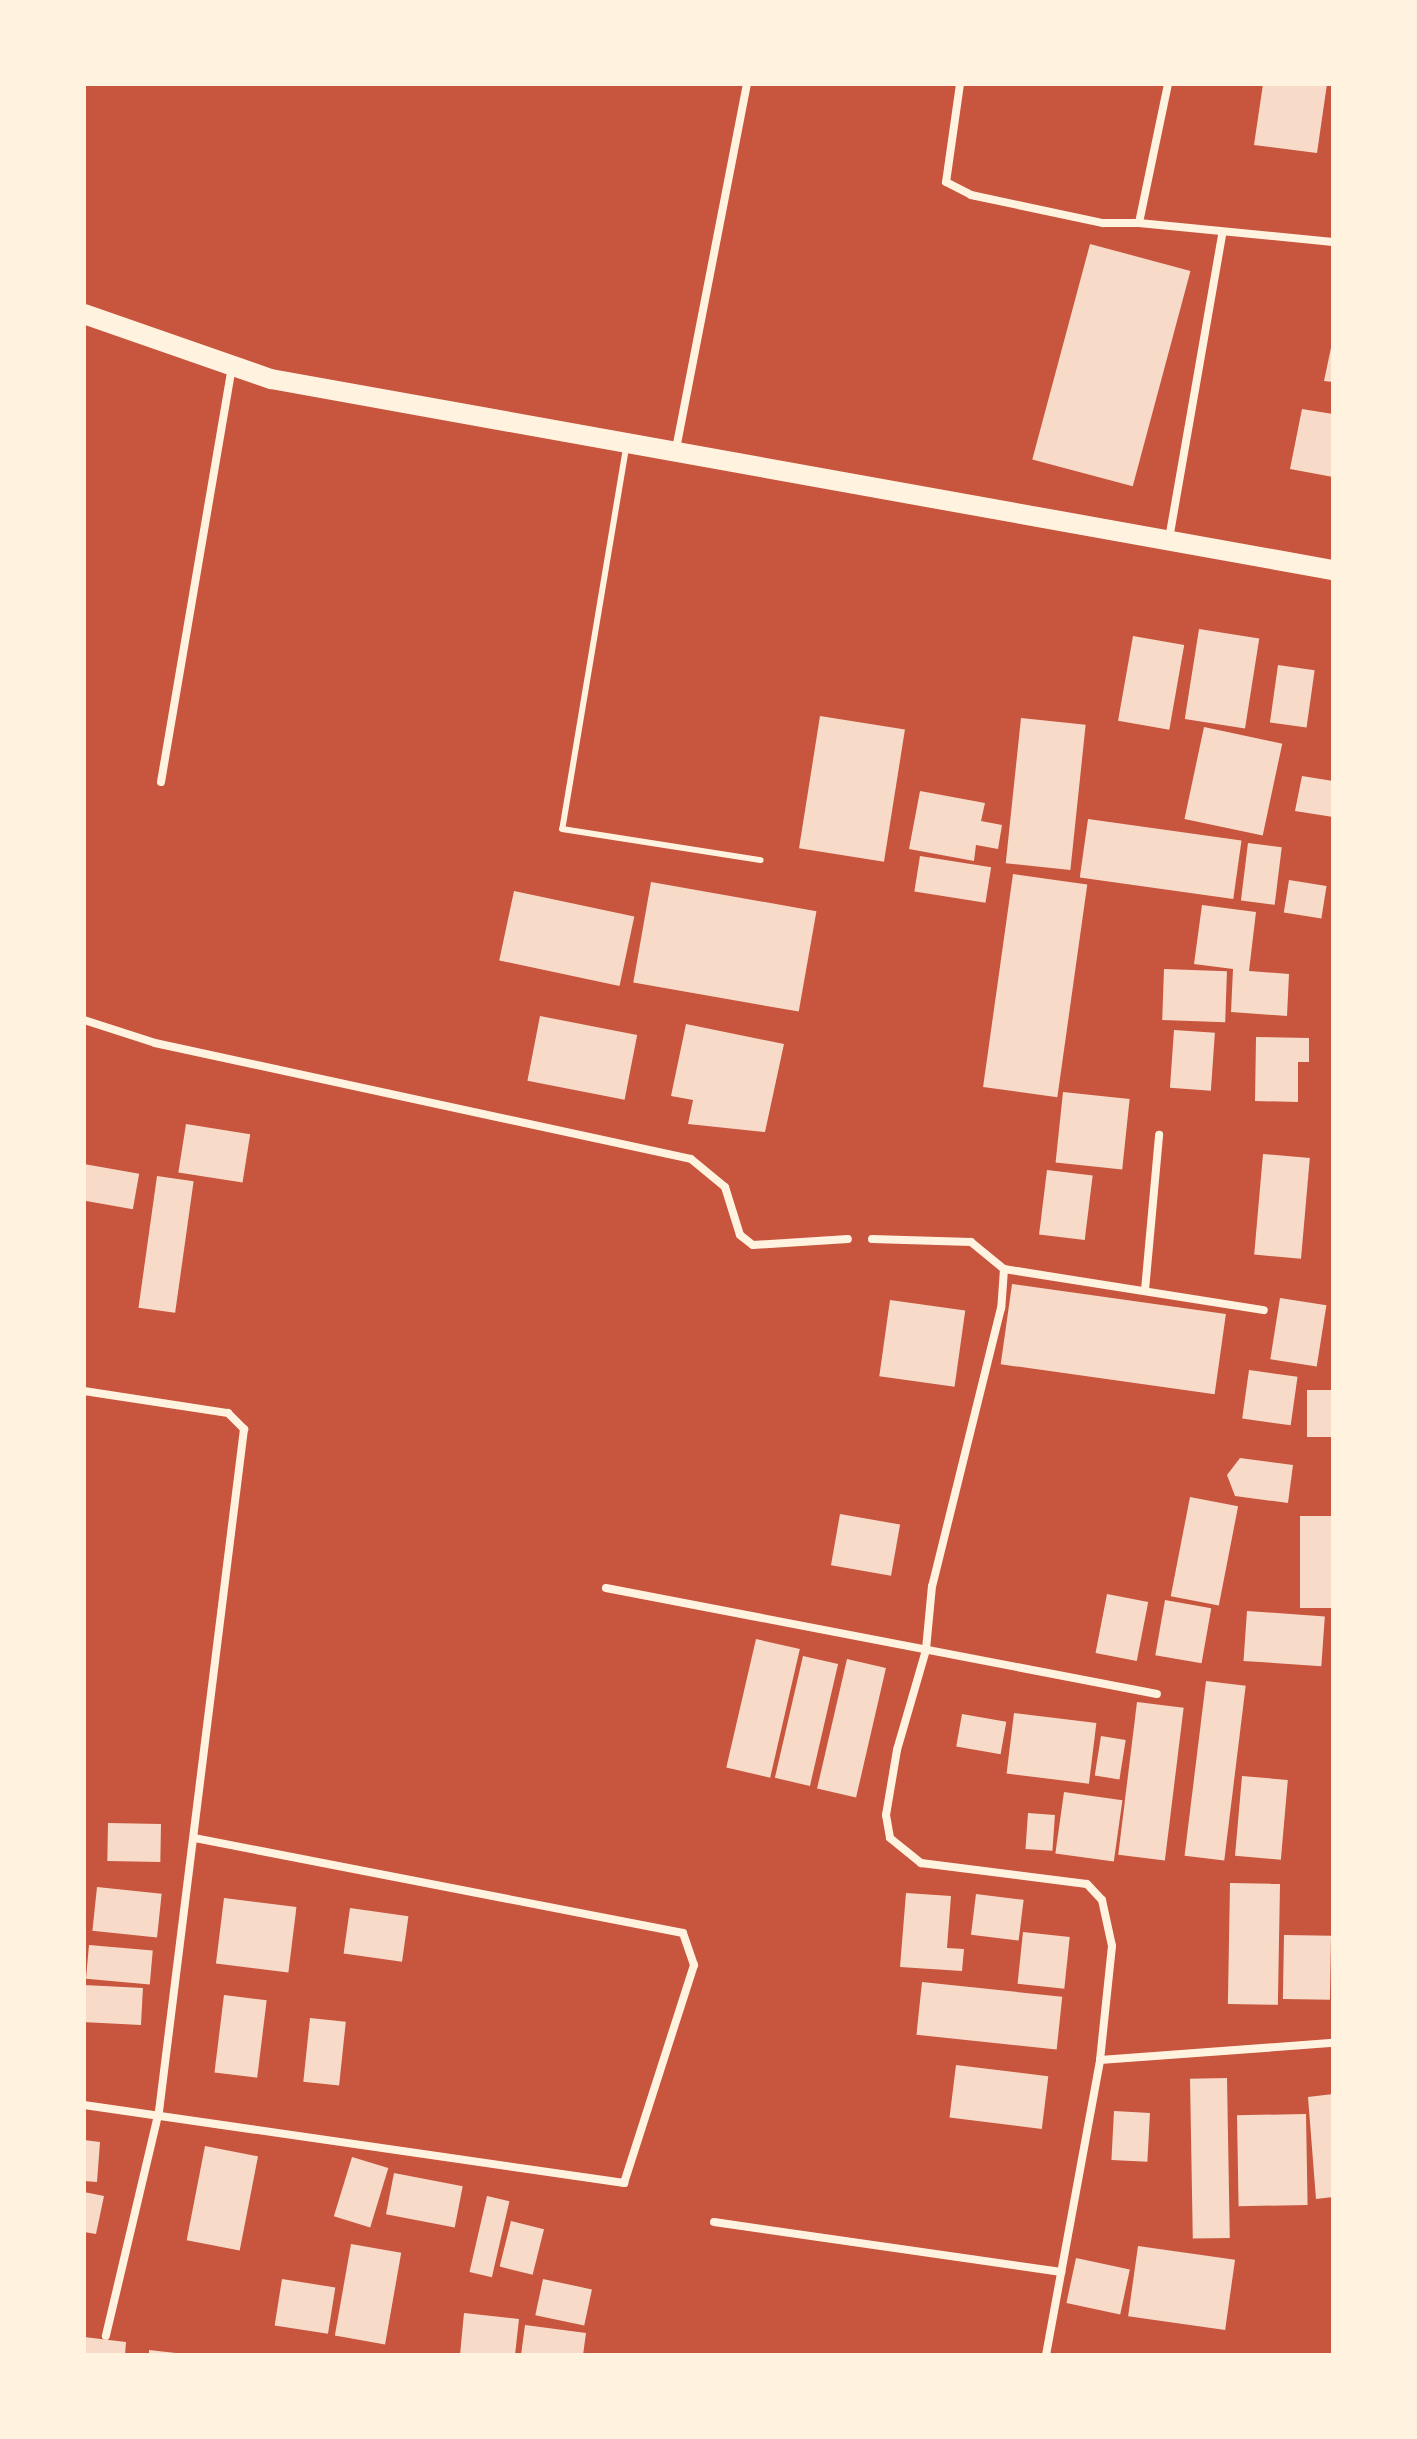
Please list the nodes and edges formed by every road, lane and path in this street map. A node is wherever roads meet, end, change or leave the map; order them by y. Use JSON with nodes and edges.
{"nodes":[{"id":1,"x":747,"y":84,"type":"edge"},
{"id":2,"x":960,"y":84,"type":"edge"},
{"id":3,"x":1168,"y":84,"type":"edge"},
{"id":4,"x":1139,"y":223,"type":"junction"},
{"id":5,"x":1222,"y":236,"type":"junction"},
{"id":6,"x":1333,"y":242,"type":"edge"},
{"id":7,"x":84,"y":314,"type":"edge"},
{"id":8,"x":232,"y":366,"type":"junction"},
{"id":9,"x":627,"y":440,"type":"junction"},
{"id":10,"x":676,"y":449,"type":"junction"},
{"id":11,"x":1169,"y":540,"type":"junction"},
{"id":12,"x":1333,"y":570,"type":"edge"},
{"id":13,"x":161,"y":782,"type":"dead end"},
{"id":14,"x":761,"y":860,"type":"dead end"},
{"id":15,"x":84,"y":1020,"type":"edge"},
{"id":16,"x":1159,"y":1135,"type":"dead end"},
{"id":17,"x":848,"y":1239,"type":"dead end"},
{"id":18,"x":872,"y":1239,"type":"dead end"},
{"id":19,"x":1004,"y":1269,"type":"junction"},
{"id":20,"x":1145,"y":1290,"type":"junction"},
{"id":21,"x":1264,"y":1310,"type":"dead end"},
{"id":22,"x":84,"y":1391,"type":"edge"},
{"id":23,"x":606,"y":1588,"type":"dead end"},
{"id":24,"x":926,"y":1650,"type":"junction"},
{"id":25,"x":1157,"y":1694,"type":"dead end"},
{"id":26,"x":195,"y":1838,"type":"junction"},
{"id":27,"x":1333,"y":2043,"type":"edge"},
{"id":28,"x":1100,"y":2060,"type":"junction"},
{"id":29,"x":84,"y":2105,"type":"edge"},
{"id":30,"x":159,"y":2111,"type":"junction"},
{"id":31,"x":714,"y":2222,"type":"dead end"},
{"id":32,"x":1061,"y":2272,"type":"junction"},
{"id":33,"x":106,"y":2336,"type":"dead end"},
{"id":34,"x":1046,"y":2355,"type":"edge"}],
"edges":[{"from":1,"to":10,"type":"street"},
{"from":2,"to":4,"type":"street"},
{"from":3,"to":4,"type":"street"},
{"from":4,"to":5,"type":"street"},
{"from":5,"to":6,"type":"street"},
{"from":5,"to":11,"type":"street"},
{"from":7,"to":8,"type":"main road"},
{"from":8,"to":9,"type":"main road"},
{"from":8,"to":13,"type":"street"},
{"from":9,"to":10,"type":"main road"},
{"from":9,"to":14,"type":"lane"},
{"from":10,"to":11,"type":"main road"},
{"from":11,"to":12,"type":"main road"},
{"from":15,"to":17,"type":"street"},
{"from":16,"to":20,"type":"street"},
{"from":18,"to":19,"type":"street"},
{"from":19,"to":20,"type":"street"},
{"from":19,"to":24,"type":"street"},
{"from":20,"to":21,"type":"street"},
{"from":22,"to":26,"type":"street"},
{"from":23,"to":24,"type":"street"},
{"from":24,"to":25,"type":"street"},
{"from":24,"to":28,"type":"street"},
{"from":26,"to":30,"type":"street"},
{"from":26,"to":30,"type":"street"},
{"from":27,"to":28,"type":"street"},
{"from":28,"to":32,"type":"street"},
{"from":29,"to":30,"type":"street"},
{"from":30,"to":33,"type":"street"},
{"from":31,"to":32,"type":"street"},
{"from":32,"to":34,"type":"street"}]}
